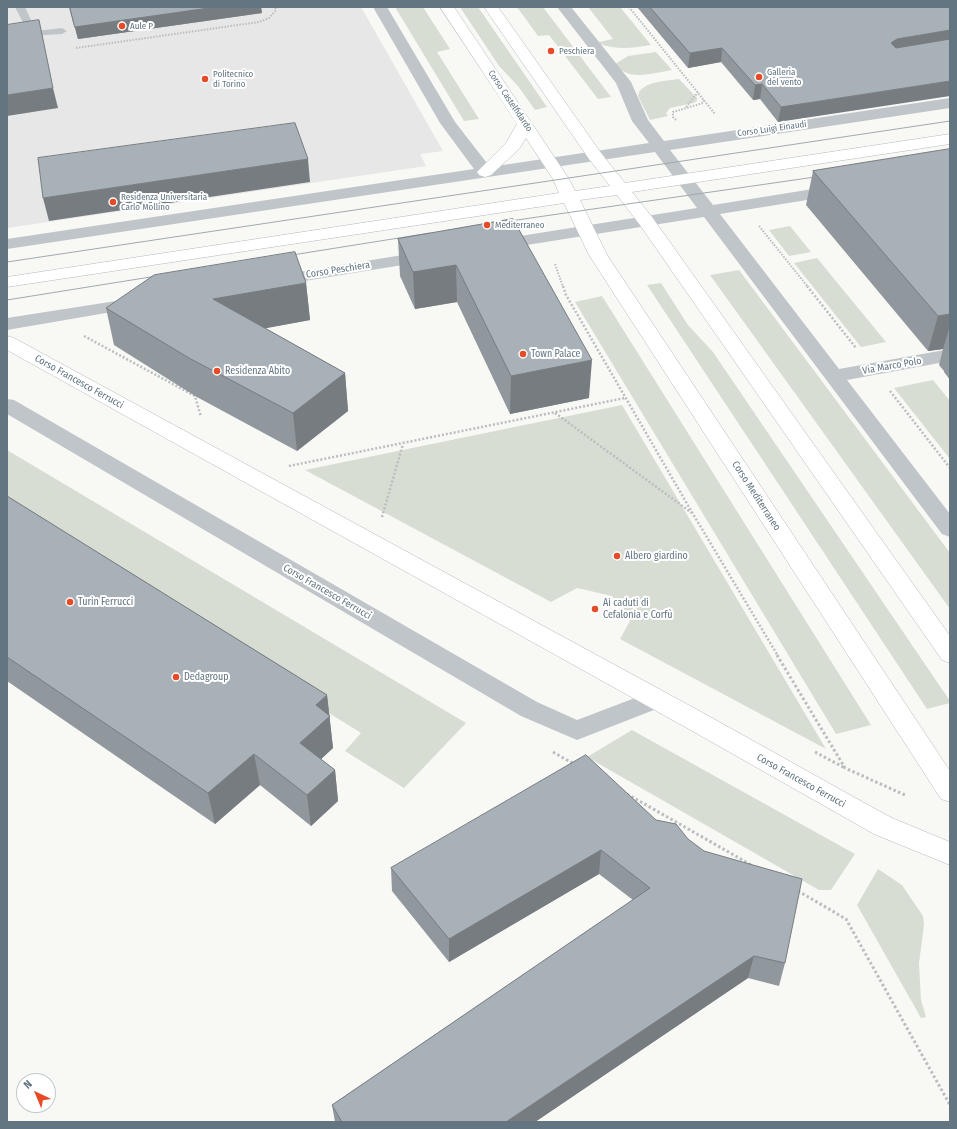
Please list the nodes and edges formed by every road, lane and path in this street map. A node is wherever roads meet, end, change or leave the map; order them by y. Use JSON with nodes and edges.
{"nodes":[{"id":1,"x":20,"y":7,"type":"edge"},
{"id":2,"x":275,"y":7,"type":"edge"},
{"id":3,"x":380,"y":7,"type":"edge"},
{"id":4,"x":447,"y":7,"type":"edge"},
{"id":5,"x":491,"y":7,"type":"edge"},
{"id":6,"x":564,"y":7,"type":"edge"},
{"id":7,"x":629,"y":7,"type":"edge"},
{"id":8,"x":62,"y":30,"type":"joint"},
{"id":9,"x":698,"y":92,"type":"junction"},
{"id":10,"x":704,"y":99,"type":"junction"},
{"id":11,"x":950,"y":103,"type":"edge"},
{"id":12,"x":686,"y":108,"type":"junction"},
{"id":13,"x":709,"y":115,"type":"dead end"},
{"id":14,"x":683,"y":120,"type":"dead end"},
{"id":15,"x":525,"y":124,"type":"junction"},
{"id":16,"x":950,"y":139,"type":"edge"},
{"id":17,"x":660,"y":146,"type":"junction"},
{"id":18,"x":594,"y":156,"type":"junction"},
{"id":19,"x":550,"y":162,"type":"junction"},
{"id":20,"x":485,"y":172,"type":"junction"},
{"id":21,"x":686,"y":179,"type":"junction"},
{"id":22,"x":850,"y":188,"type":"edge"},
{"id":23,"x":621,"y":189,"type":"junction"},
{"id":24,"x":570,"y":197,"type":"junction"},
{"id":25,"x":710,"y":210,"type":"junction"},
{"id":26,"x":646,"y":221,"type":"junction"},
{"id":27,"x":587,"y":230,"type":"junction"},
{"id":28,"x":7,"y":244,"type":"edge"},
{"id":29,"x":479,"y":248,"type":"edge"},
{"id":30,"x":440,"y":254,"type":"edge"},
{"id":31,"x":555,"y":264,"type":"dead end"},
{"id":32,"x":7,"y":282,"type":"edge"},
{"id":33,"x":258,"y":283,"type":"edge"},
{"id":34,"x":148,"y":301,"type":"edge"},
{"id":35,"x":7,"y":324,"type":"edge"},
{"id":36,"x":79,"y":333,"type":"dead end"},
{"id":37,"x":7,"y":342,"type":"edge"},
{"id":38,"x":950,"y":355,"type":"edge"},
{"id":39,"x":834,"y":376,"type":"junction"},
{"id":40,"x":625,"y":398,"type":"junction"},
{"id":41,"x":7,"y":405,"type":"edge"},
{"id":42,"x":555,"y":413,"type":"junction"},
{"id":43,"x":208,"y":421,"type":"dead end"},
{"id":44,"x":403,"y":444,"type":"junction"},
{"id":45,"x":285,"y":467,"type":"dead end"},
{"id":46,"x":693,"y":514,"type":"junction"},
{"id":47,"x":382,"y":518,"type":"dead end"},
{"id":48,"x":950,"y":529,"type":"edge"},
{"id":49,"x":950,"y":654,"type":"edge"},
{"id":50,"x":656,"y":699,"type":"junction"},
{"id":51,"x":547,"y":749,"type":"dead end"},
{"id":52,"x":575,"y":764,"type":"edge"},
{"id":53,"x":623,"y":792,"type":"edge"},
{"id":54,"x":950,"y":792,"type":"edge"},
{"id":55,"x":905,"y":795,"type":"dead end"},
{"id":56,"x":950,"y":854,"type":"edge"},
{"id":57,"x":760,"y":870,"type":"edge"},
{"id":58,"x":794,"y":889,"type":"edge"},
{"id":59,"x":950,"y":1106,"type":"edge"}],
"edges":[{"from":1,"to":8,"type":"lane"},
{"from":2,"to":8,"type":"path"},
{"from":3,"to":20,"type":"street"},
{"from":4,"to":15,"type":"main road","name":"Corso Castelfidardo"},
{"from":5,"to":18,"type":"main road"},
{"from":6,"to":17,"type":"street"},
{"from":7,"to":9,"type":"path"},
{"from":9,"to":10,"type":"path"},
{"from":9,"to":12,"type":"path"},
{"from":10,"to":12,"type":"path"},
{"from":10,"to":13,"type":"path"},
{"from":11,"to":17,"type":"street","name":"Corso Luigi Einaudi"},
{"from":12,"to":14,"type":"path"},
{"from":15,"to":19,"type":"main road","name":"Corso Castelfidardo"},
{"from":15,"to":20,"type":"main road"},
{"from":16,"to":21,"type":"main road"},
{"from":17,"to":18,"type":"street","name":"Corso Luigi Einaudi"},
{"from":17,"to":21,"type":"street"},
{"from":18,"to":19,"type":"street"},
{"from":18,"to":23,"type":"main road"},
{"from":19,"to":20,"type":"street"},
{"from":19,"to":24,"type":"main road","name":"Corso Castelfidardo"},
{"from":20,"to":28,"type":"street"},
{"from":21,"to":23,"type":"main road"},
{"from":21,"to":25,"type":"street"},
{"from":22,"to":25,"type":"street"},
{"from":23,"to":24,"type":"main road"},
{"from":23,"to":26,"type":"main road"},
{"from":24,"to":27,"type":"main road","name":"Corso Mediterraneo"},
{"from":24,"to":32,"type":"main road"},
{"from":25,"to":26,"type":"street"},
{"from":25,"to":39,"type":"street"},
{"from":26,"to":27,"type":"street"},
{"from":26,"to":49,"type":"main road"},
{"from":27,"to":29,"type":"street"},
{"from":27,"to":54,"type":"main road","name":"Corso Mediterraneo"},
{"from":30,"to":33,"type":"street","name":"Corso Peschiera"},
{"from":31,"to":40,"type":"path"},
{"from":34,"to":35,"type":"street"},
{"from":36,"to":43,"type":"path"},
{"from":37,"to":50,"type":"main road","name":"Corso Francesco Ferrucci"},
{"from":38,"to":39,"type":"street","name":"Via Marco Polo"},
{"from":39,"to":48,"type":"street"},
{"from":40,"to":42,"type":"path"},
{"from":40,"to":46,"type":"path"},
{"from":41,"to":50,"type":"street","name":"Corso Francesco Ferrucci"},
{"from":42,"to":44,"type":"path"},
{"from":42,"to":46,"type":"path"},
{"from":44,"to":45,"type":"path"},
{"from":44,"to":47,"type":"path"},
{"from":46,"to":55,"type":"path"},
{"from":50,"to":56,"type":"main road","name":"Corso Francesco Ferrucci"},
{"from":51,"to":52,"type":"path"},
{"from":53,"to":57,"type":"path"},
{"from":58,"to":59,"type":"path"}]}
